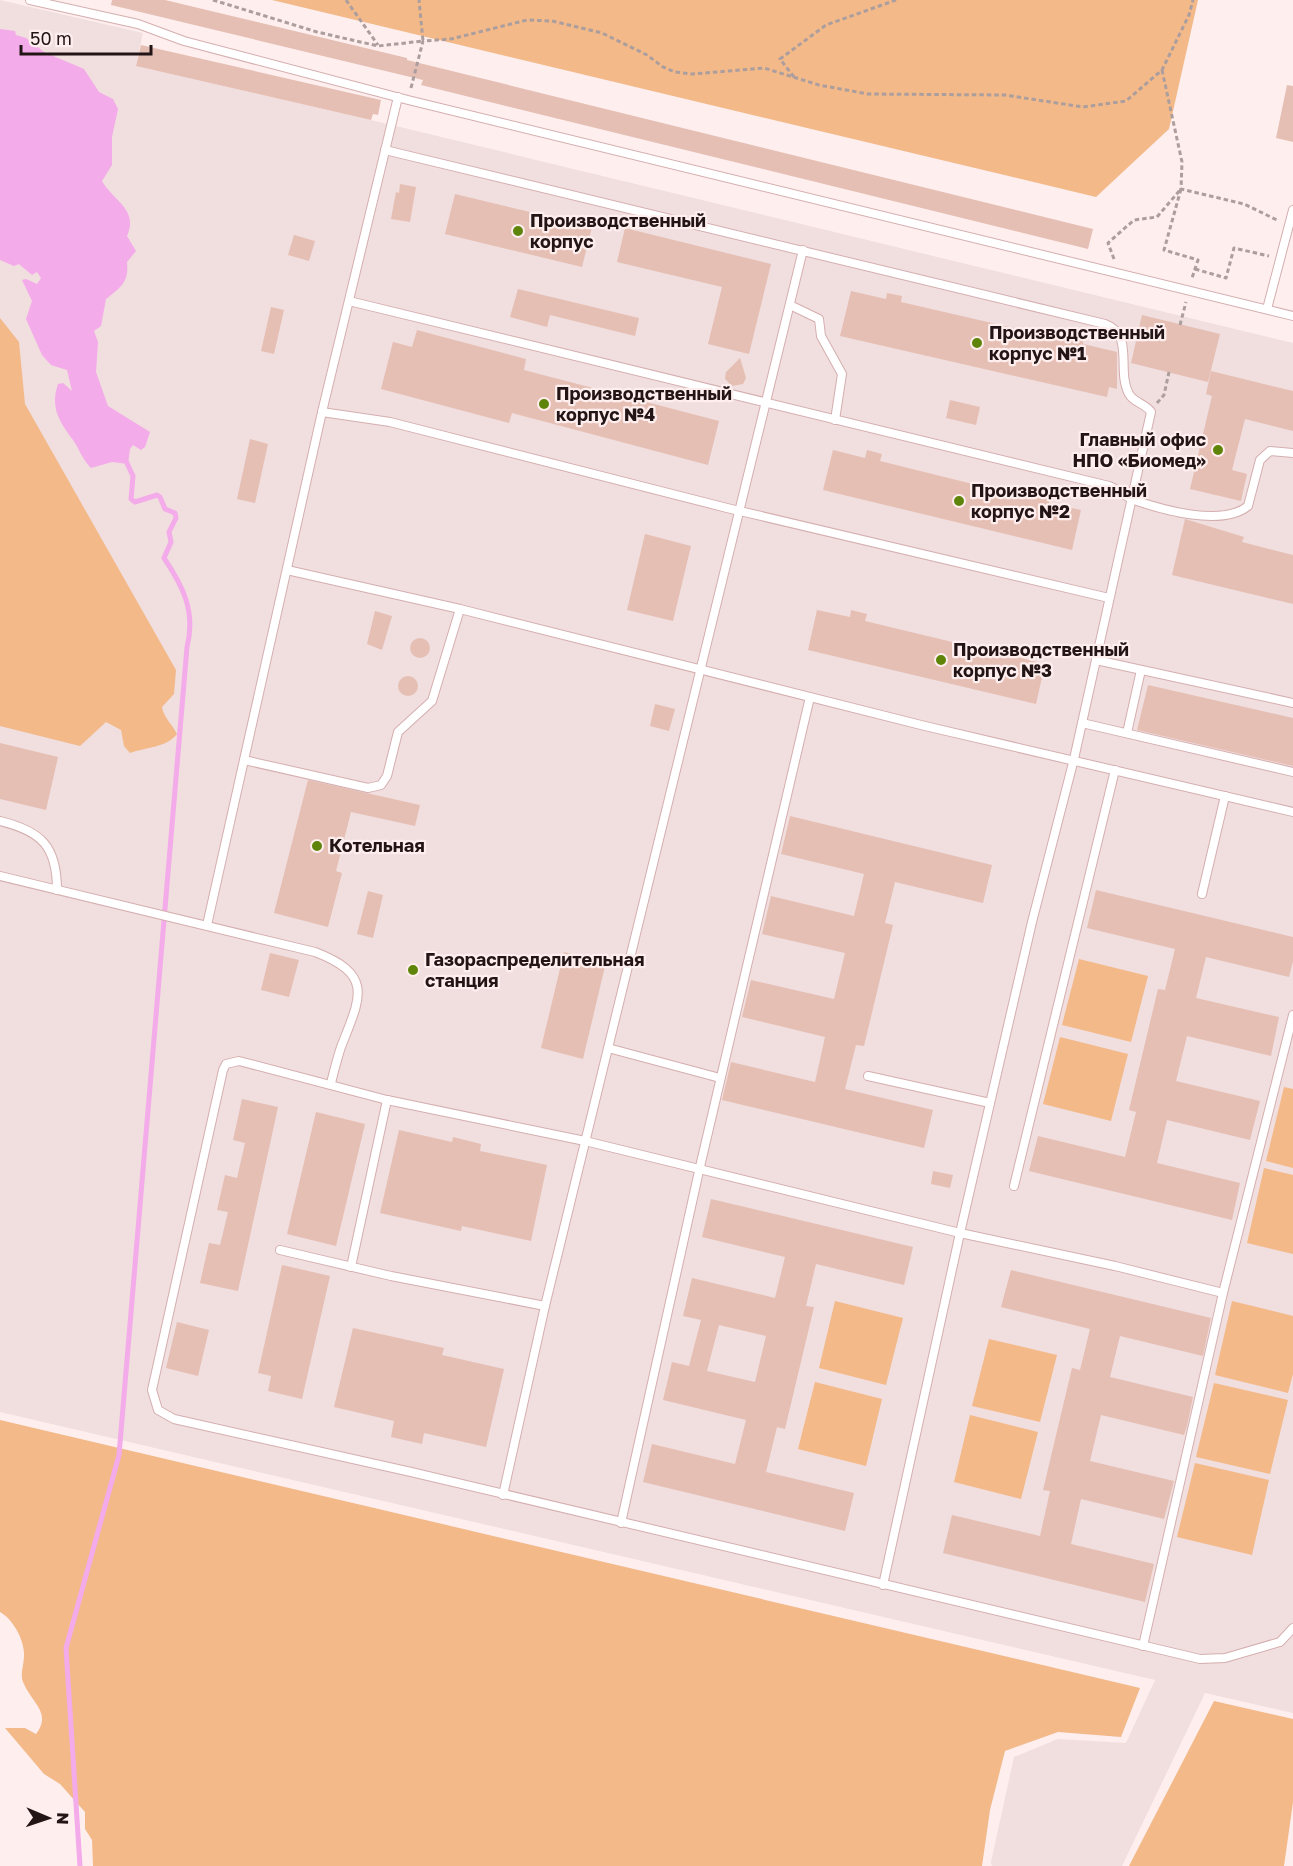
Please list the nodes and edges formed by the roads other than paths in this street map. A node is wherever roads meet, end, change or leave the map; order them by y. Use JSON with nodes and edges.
{"nodes":[{"id":1,"x":30,"y":0,"type":"edge"},
{"id":2,"x":398,"y":97,"type":"junction"},
{"id":3,"x":385,"y":150,"type":"junction"},
{"id":4,"x":1293,"y":210,"type":"edge"},
{"id":5,"x":803,"y":250,"type":"junction"},
{"id":6,"x":349,"y":301,"type":"junction"},
{"id":7,"x":792,"y":306,"type":"junction"},
{"id":8,"x":1268,"y":309,"type":"junction"},
{"id":9,"x":1293,"y":316,"type":"edge"},
{"id":10,"x":768,"y":403,"type":"junction"},
{"id":11,"x":322,"y":412,"type":"junction"},
{"id":12,"x":835,"y":420,"type":"junction"},
{"id":13,"x":1293,"y":453,"type":"edge"},
{"id":14,"x":1131,"y":500,"type":"junction"},
{"id":15,"x":741,"y":511,"type":"junction"},
{"id":16,"x":287,"y":570,"type":"junction"},
{"id":17,"x":1110,"y":598,"type":"junction"},
{"id":18,"x":459,"y":609,"type":"junction"},
{"id":19,"x":1096,"y":660,"type":"junction"},
{"id":20,"x":700,"y":670,"type":"junction"},
{"id":21,"x":1141,"y":670,"type":"junction"},
{"id":22,"x":810,"y":697,"type":"junction"},
{"id":23,"x":1293,"y":703,"type":"edge"},
{"id":24,"x":1082,"y":723,"type":"junction"},
{"id":25,"x":1128,"y":733,"type":"junction"},
{"id":26,"x":1074,"y":759,"type":"junction"},
{"id":27,"x":244,"y":760,"type":"junction"},
{"id":28,"x":1115,"y":770,"type":"junction"},
{"id":29,"x":1293,"y":772,"type":"edge"},
{"id":30,"x":1225,"y":796,"type":"junction"},
{"id":31,"x":1293,"y":812,"type":"edge"},
{"id":32,"x":0,"y":821,"type":"edge"},
{"id":33,"x":0,"y":876,"type":"edge"},
{"id":34,"x":57,"y":890,"type":"junction"},
{"id":35,"x":1202,"y":894,"type":"dead end"},
{"id":36,"x":207,"y":925,"type":"junction"},
{"id":37,"x":1293,"y":1015,"type":"edge"},
{"id":38,"x":608,"y":1048,"type":"junction"},
{"id":39,"x":868,"y":1076,"type":"dead end"},
{"id":40,"x":720,"y":1078,"type":"junction"},
{"id":41,"x":331,"y":1083,"type":"junction"},
{"id":42,"x":387,"y":1100,"type":"junction"},
{"id":43,"x":990,"y":1103,"type":"junction"},
{"id":44,"x":585,"y":1142,"type":"junction"},
{"id":45,"x":699,"y":1171,"type":"junction"},
{"id":46,"x":1014,"y":1186,"type":"dead end"},
{"id":47,"x":960,"y":1233,"type":"junction"},
{"id":48,"x":280,"y":1250,"type":"dead end"},
{"id":49,"x":351,"y":1267,"type":"junction"},
{"id":50,"x":1223,"y":1293,"type":"junction"},
{"id":51,"x":545,"y":1306,"type":"junction"},
{"id":52,"x":503,"y":1495,"type":"junction"},
{"id":53,"x":621,"y":1523,"type":"junction"},
{"id":54,"x":883,"y":1585,"type":"junction"},
{"id":55,"x":1293,"y":1628,"type":"edge"},
{"id":56,"x":1143,"y":1646,"type":"junction"}],
"edges":[{"from":1,"to":2,"type":"lane"},
{"from":2,"to":3,"type":"lane"},
{"from":2,"to":8,"type":"lane"},
{"from":3,"to":5,"type":"lane"},
{"from":3,"to":6,"type":"lane"},
{"from":4,"to":8,"type":"lane"},
{"from":5,"to":7,"type":"lane"},
{"from":5,"to":14,"type":"lane"},
{"from":6,"to":10,"type":"lane"},
{"from":6,"to":11,"type":"lane"},
{"from":7,"to":10,"type":"lane"},
{"from":7,"to":12,"type":"lane"},
{"from":8,"to":9,"type":"lane"},
{"from":10,"to":12,"type":"lane"},
{"from":10,"to":15,"type":"lane"},
{"from":11,"to":15,"type":"lane"},
{"from":11,"to":16,"type":"lane"},
{"from":12,"to":14,"type":"lane"},
{"from":13,"to":14,"type":"lane"},
{"from":14,"to":17,"type":"lane"},
{"from":15,"to":17,"type":"lane"},
{"from":15,"to":20,"type":"lane"},
{"from":16,"to":18,"type":"lane"},
{"from":16,"to":27,"type":"lane"},
{"from":17,"to":19,"type":"lane"},
{"from":18,"to":20,"type":"lane"},
{"from":18,"to":27,"type":"lane"},
{"from":19,"to":21,"type":"lane"},
{"from":19,"to":24,"type":"lane"},
{"from":20,"to":22,"type":"lane"},
{"from":20,"to":38,"type":"lane"},
{"from":21,"to":23,"type":"lane"},
{"from":21,"to":25,"type":"lane"},
{"from":22,"to":26,"type":"lane"},
{"from":22,"to":40,"type":"lane"},
{"from":24,"to":25,"type":"lane"},
{"from":24,"to":26,"type":"lane"},
{"from":25,"to":29,"type":"lane"},
{"from":26,"to":28,"type":"lane"},
{"from":26,"to":43,"type":"lane"},
{"from":27,"to":36,"type":"lane"},
{"from":28,"to":30,"type":"lane"},
{"from":28,"to":46,"type":"lane"},
{"from":30,"to":31,"type":"lane"},
{"from":30,"to":35,"type":"lane"},
{"from":32,"to":34,"type":"lane"},
{"from":33,"to":34,"type":"lane"},
{"from":34,"to":36,"type":"lane"},
{"from":36,"to":41,"type":"lane"},
{"from":37,"to":50,"type":"lane"},
{"from":38,"to":40,"type":"lane"},
{"from":38,"to":44,"type":"lane"},
{"from":39,"to":43,"type":"lane"},
{"from":40,"to":45,"type":"lane"},
{"from":41,"to":42,"type":"lane"},
{"from":41,"to":52,"type":"lane"},
{"from":42,"to":44,"type":"lane"},
{"from":42,"to":49,"type":"lane"},
{"from":43,"to":47,"type":"lane"},
{"from":44,"to":45,"type":"lane"},
{"from":44,"to":51,"type":"lane"},
{"from":45,"to":47,"type":"lane"},
{"from":45,"to":53,"type":"lane"},
{"from":47,"to":50,"type":"lane"},
{"from":47,"to":54,"type":"lane"},
{"from":48,"to":49,"type":"lane"},
{"from":49,"to":51,"type":"lane"},
{"from":50,"to":56,"type":"lane"},
{"from":51,"to":52,"type":"lane"},
{"from":52,"to":53,"type":"lane"},
{"from":53,"to":54,"type":"lane"},
{"from":54,"to":56,"type":"lane"},
{"from":55,"to":56,"type":"lane"}]}
